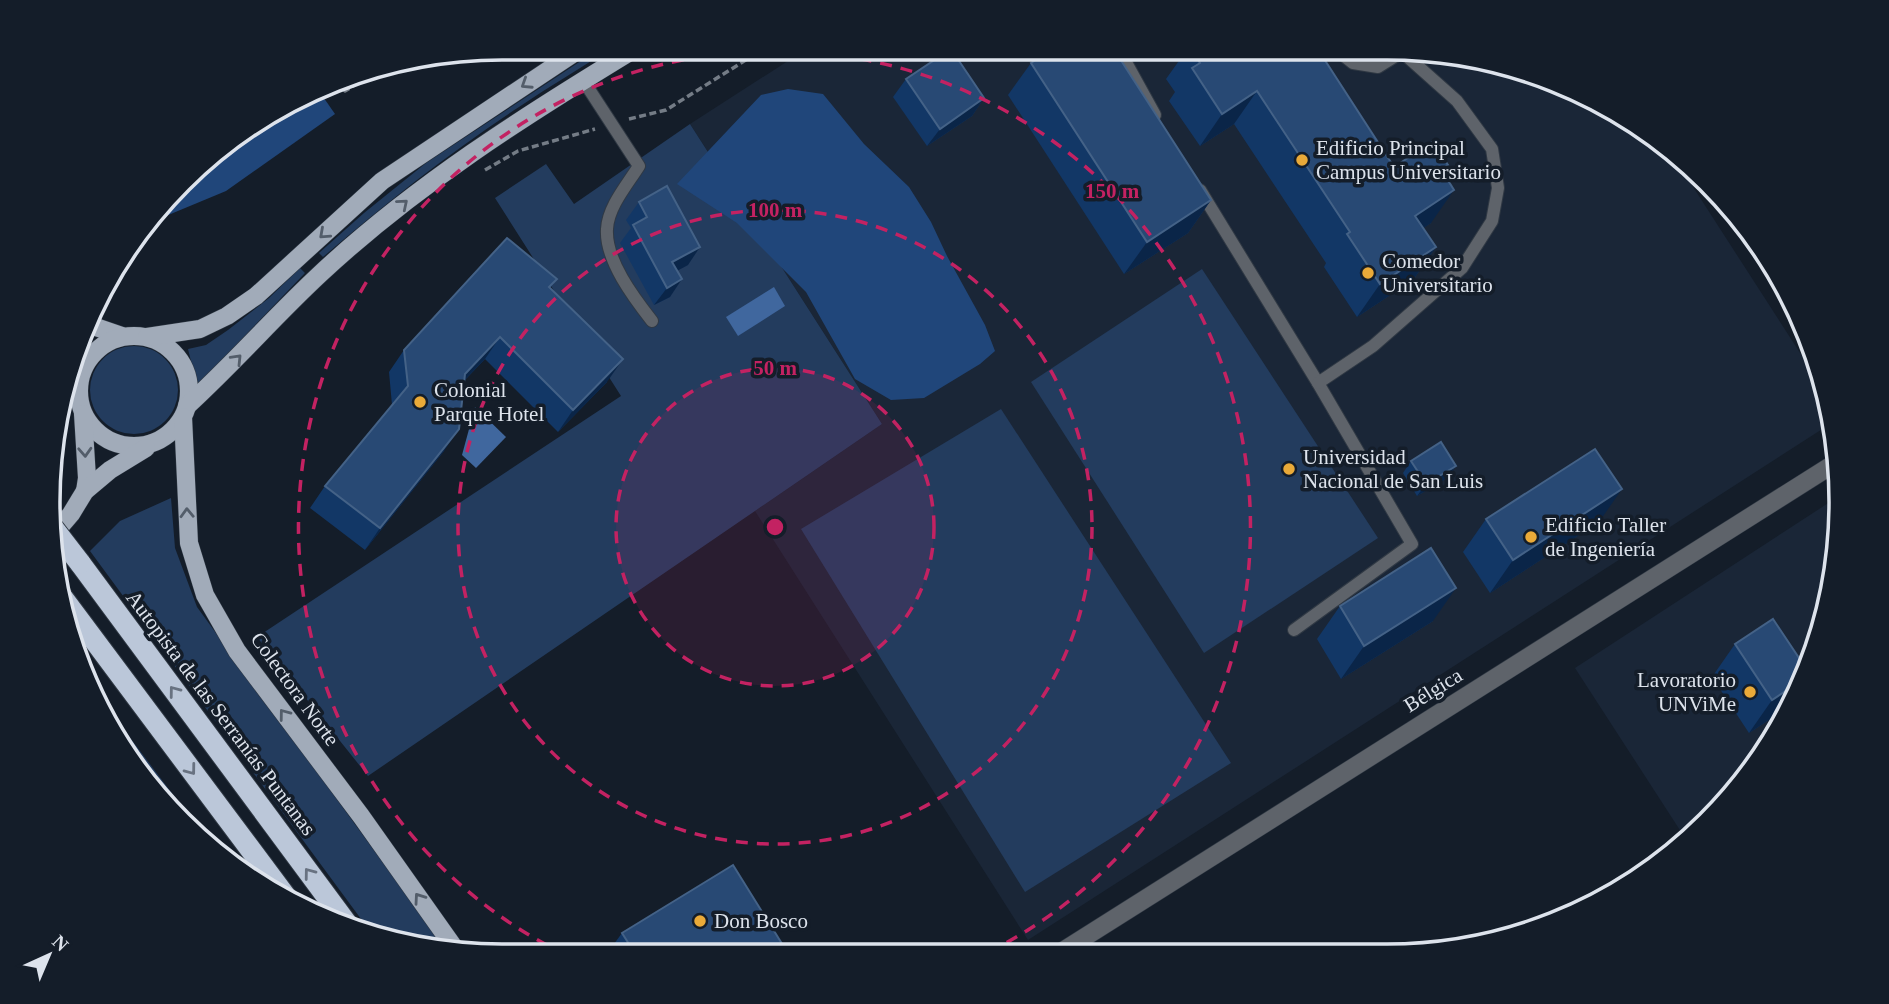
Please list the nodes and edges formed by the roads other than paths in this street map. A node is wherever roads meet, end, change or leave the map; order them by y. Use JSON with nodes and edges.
{"nodes":[{"id":1,"x":564,"y":60,"type":"edge"},
{"id":2,"x":616,"y":60,"type":"edge"},
{"id":3,"x":1125,"y":60,"type":"edge"},
{"id":4,"x":1349,"y":60,"type":"edge"},
{"id":5,"x":1388,"y":60,"type":"edge"},
{"id":6,"x":1414,"y":60,"type":"edge"},
{"id":7,"x":583,"y":80,"type":"junction"},
{"id":8,"x":1159,"y":122,"type":"edge"},
{"id":9,"x":1191,"y":176,"type":"edge"},
{"id":10,"x":652,"y":321,"type":"dead end"},
{"id":11,"x":96,"y":327,"type":"edge"},
{"id":12,"x":122,"y":336,"type":"junction"},
{"id":13,"x":147,"y":337,"type":"junction"},
{"id":14,"x":1318,"y":383,"type":"junction"},
{"id":15,"x":74,"y":392,"type":"edge"},
{"id":16,"x":81,"y":407,"type":"junction"},
{"id":17,"x":185,"y":411,"type":"junction"},
{"id":18,"x":160,"y":440,"type":"junction"},
{"id":19,"x":1829,"y":468,"type":"edge"},
{"id":20,"x":85,"y":491,"type":"junction"},
{"id":21,"x":60,"y":526,"type":"edge"},
{"id":22,"x":61,"y":538,"type":"edge"},
{"id":23,"x":74,"y":613,"type":"edge"},
{"id":24,"x":1294,"y":630,"type":"dead end"},
{"id":25,"x":274,"y":881,"type":"edge"},
{"id":26,"x":339,"y":913,"type":"edge"},
{"id":27,"x":450,"y":942,"type":"edge"},
{"id":28,"x":1074,"y":944,"type":"edge"}],
"edges":[{"from":1,"to":13,"type":"main road","one_way":true},
{"from":2,"to":7,"type":"main road"},
{"from":3,"to":8,"type":"lane"},
{"from":4,"to":5,"type":"lane"},
{"from":6,"to":14,"type":"lane"},
{"from":7,"to":10,"type":"lane"},
{"from":17,"to":7,"type":"main road","one_way":true},
{"from":9,"to":14,"type":"lane"},
{"from":11,"to":12,"type":"main road"},
{"from":12,"to":13,"type":"main road"},
{"from":12,"to":16,"type":"main road"},
{"from":13,"to":17,"type":"main road"},
{"from":14,"to":24,"type":"lane"},
{"from":15,"to":16,"type":"main road"},
{"from":16,"to":18,"type":"main road"},
{"from":16,"to":20,"type":"main road","one_way":true},
{"from":17,"to":18,"type":"main road"},
{"from":27,"to":17,"type":"main road","name":"Colectora Norte","one_way":true},
{"from":18,"to":20,"type":"main road"},
{"from":19,"to":28,"type":"street","name":"Bélgica"},
{"from":20,"to":21,"type":"main road"},
{"from":26,"to":22,"type":"highway","name":"Autopista de las Serranías Puntanas","one_way":true,"bridge":true},
{"from":23,"to":25,"type":"highway","one_way":true}]}
